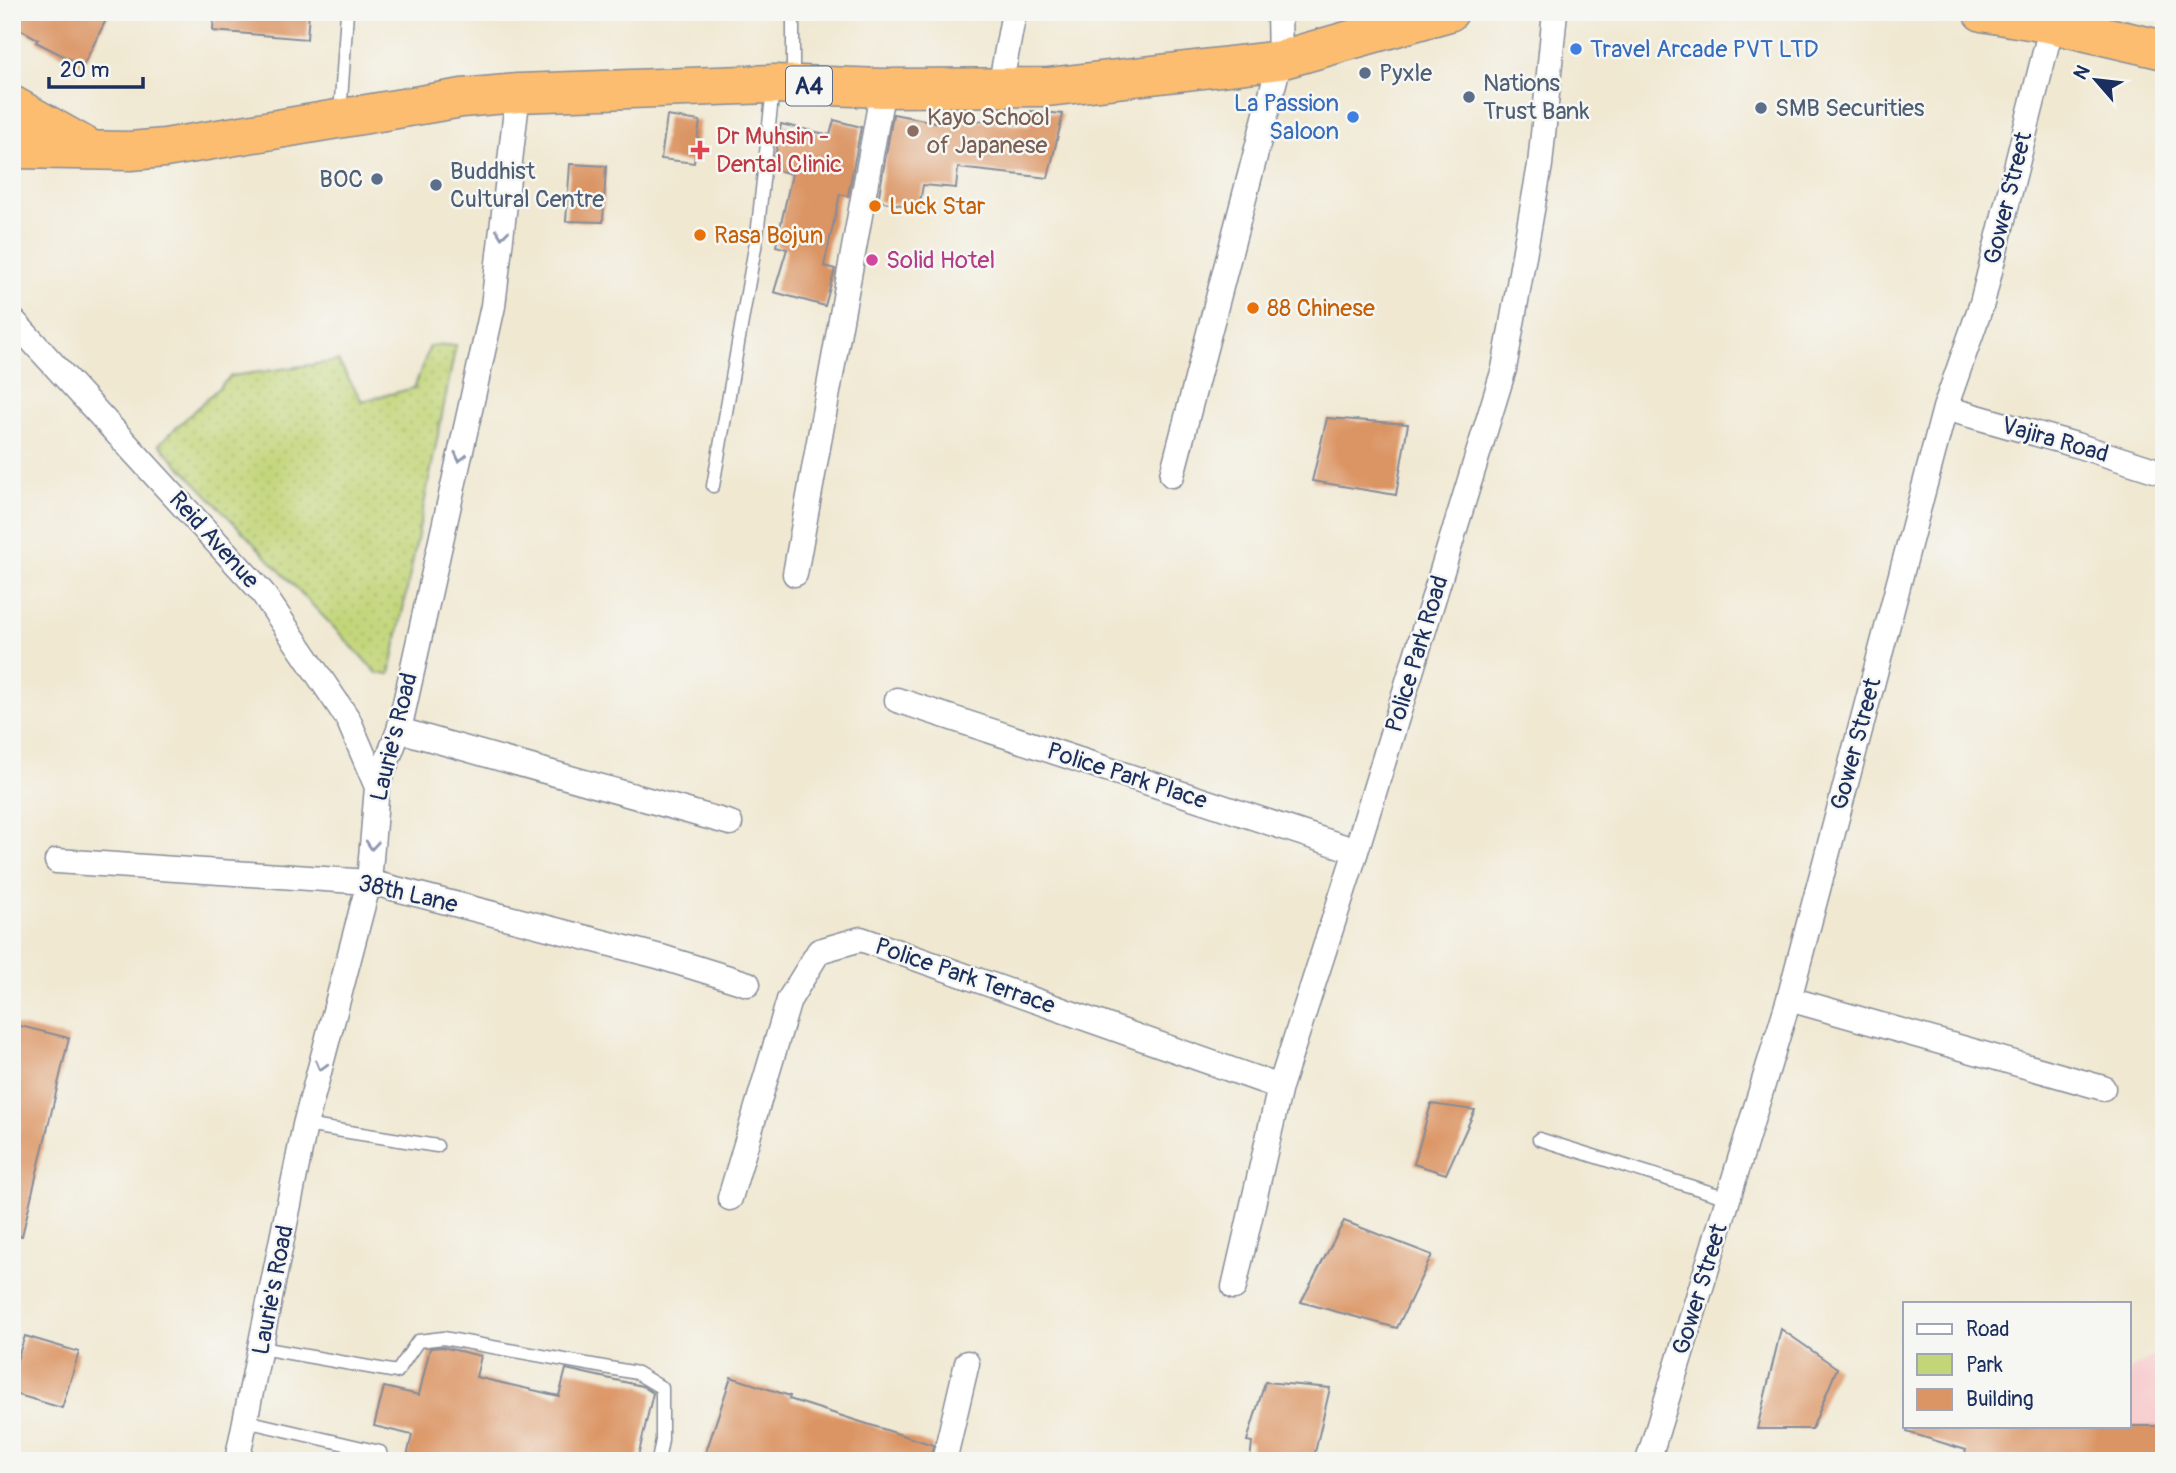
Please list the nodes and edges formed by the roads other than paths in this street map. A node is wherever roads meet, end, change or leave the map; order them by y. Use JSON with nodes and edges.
{"nodes":[{"id":1,"x":347,"y":12,"type":"edge"},
{"id":2,"x":793,"y":12,"type":"edge"},
{"id":3,"x":1014,"y":12,"type":"edge"},
{"id":4,"x":1279,"y":12,"type":"edge"},
{"id":5,"x":1449,"y":12,"type":"edge"},
{"id":6,"x":1555,"y":12,"type":"edge"},
{"id":7,"x":1982,"y":12,"type":"edge"},
{"id":8,"x":2052,"y":24,"type":"junction"},
{"id":9,"x":2164,"y":50,"type":"edge"},
{"id":10,"x":1280,"y":60,"type":"junction"},
{"id":11,"x":783,"y":85,"type":"junction"},
{"id":12,"x":883,"y":88,"type":"junction"},
{"id":13,"x":1000,"y":88,"type":"junction"},
{"id":14,"x":518,"y":93,"type":"junction"},
{"id":15,"x":12,"y":105,"type":"edge"},
{"id":16,"x":339,"y":119,"type":"junction"},
{"id":17,"x":12,"y":149,"type":"edge"},
{"id":18,"x":94,"y":151,"type":"junction"},
{"id":19,"x":12,"y":319,"type":"edge"},
{"id":20,"x":1945,"y":408,"type":"junction"},
{"id":21,"x":2164,"y":473,"type":"edge"},
{"id":22,"x":1172,"y":475,"type":"dead end"},
{"id":23,"x":713,"y":486,"type":"dead end"},
{"id":24,"x":795,"y":574,"type":"dead end"},
{"id":25,"x":898,"y":700,"type":"dead end"},
{"id":26,"x":398,"y":730,"type":"junction"},
{"id":27,"x":377,"y":787,"type":"junction"},
{"id":28,"x":730,"y":822,"type":"dead end"},
{"id":29,"x":1356,"y":851,"type":"junction"},
{"id":30,"x":57,"y":861,"type":"dead end"},
{"id":31,"x":369,"y":882,"type":"junction"},
{"id":32,"x":748,"y":985,"type":"dead end"},
{"id":33,"x":1789,"y":999,"type":"junction"},
{"id":34,"x":1280,"y":1087,"type":"junction"},
{"id":35,"x":2103,"y":1088,"type":"dead end"},
{"id":36,"x":305,"y":1125,"type":"junction"},
{"id":37,"x":1539,"y":1139,"type":"dead end"},
{"id":38,"x":437,"y":1146,"type":"dead end"},
{"id":39,"x":730,"y":1198,"type":"dead end"},
{"id":40,"x":1728,"y":1198,"type":"junction"},
{"id":41,"x":1234,"y":1287,"type":"dead end"},
{"id":42,"x":261,"y":1348,"type":"junction"},
{"id":43,"x":967,"y":1363,"type":"dead end"},
{"id":44,"x":246,"y":1421,"type":"junction"},
{"id":45,"x":237,"y":1461,"type":"edge"},
{"id":46,"x":382,"y":1461,"type":"edge"},
{"id":47,"x":658,"y":1461,"type":"edge"},
{"id":48,"x":944,"y":1461,"type":"edge"},
{"id":49,"x":1648,"y":1461,"type":"edge"}],
"edges":[{"from":1,"to":16,"type":"lane"},
{"from":2,"to":11,"type":"lane"},
{"from":3,"to":13,"type":"street"},
{"from":4,"to":10,"type":"street"},
{"from":5,"to":10,"type":"highway","number":"A4"},
{"from":6,"to":29,"type":"street","name":"Police Park Road"},
{"from":7,"to":8,"type":"highway"},
{"from":8,"to":9,"type":"highway"},
{"from":8,"to":20,"type":"street","name":"Gower Street"},
{"from":10,"to":13,"type":"highway","number":"A4"},
{"from":10,"to":22,"type":"street"},
{"from":11,"to":12,"type":"highway","number":"A4"},
{"from":11,"to":14,"type":"highway","number":"A4"},
{"from":11,"to":23,"type":"lane"},
{"from":12,"to":13,"type":"highway","number":"A4"},
{"from":12,"to":24,"type":"street"},
{"from":14,"to":16,"type":"highway","number":"A4"},
{"from":14,"to":26,"type":"street","name":"Laurie's Road","one_way":true},
{"from":15,"to":18,"type":"highway","number":"A4"},
{"from":16,"to":18,"type":"highway","number":"A4"},
{"from":17,"to":18,"type":"highway","number":"A4"},
{"from":19,"to":27,"type":"street","name":"Reid Avenue"},
{"from":20,"to":21,"type":"street","name":"Vajira Road"},
{"from":20,"to":33,"type":"street","name":"Gower Street"},
{"from":25,"to":29,"type":"street","name":"Police Park Place"},
{"from":26,"to":27,"type":"street","name":"Laurie's Road"},
{"from":26,"to":28,"type":"street"},
{"from":27,"to":31,"type":"street","name":"Laurie's Road","one_way":true},
{"from":29,"to":34,"type":"street","name":"Police Park Road"},
{"from":30,"to":31,"type":"street","name":"38th Lane"},
{"from":31,"to":32,"type":"street","name":"38th Lane"},
{"from":31,"to":36,"type":"street","name":"Laurie's Road","one_way":true},
{"from":33,"to":35,"type":"street"},
{"from":33,"to":40,"type":"street","name":"Gower Street"},
{"from":34,"to":39,"type":"street","name":"Police Park Terrace"},
{"from":34,"to":41,"type":"street","name":"Police Park Road"},
{"from":36,"to":38,"type":"lane"},
{"from":36,"to":42,"type":"street","name":"Laurie's Road"},
{"from":37,"to":40,"type":"lane"},
{"from":40,"to":49,"type":"street","name":"Gower Street"},
{"from":42,"to":44,"type":"street","name":"Laurie's Road"},
{"from":42,"to":47,"type":"lane"},
{"from":43,"to":48,"type":"street"},
{"from":44,"to":45,"type":"street","name":"Laurie's Road"},
{"from":44,"to":46,"type":"lane"}]}
